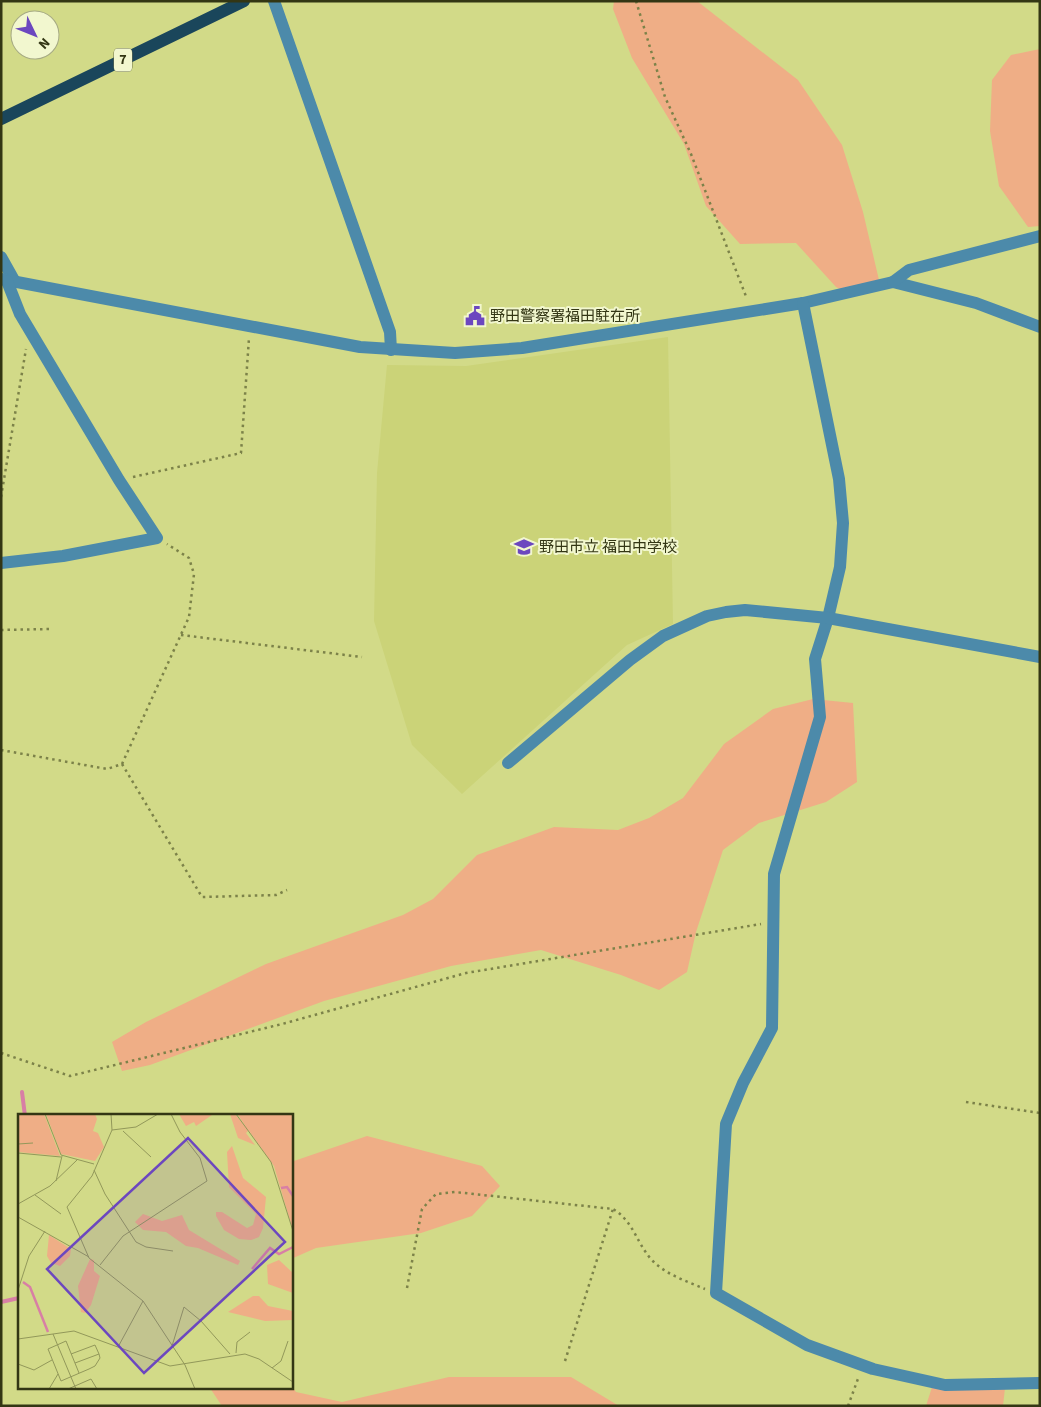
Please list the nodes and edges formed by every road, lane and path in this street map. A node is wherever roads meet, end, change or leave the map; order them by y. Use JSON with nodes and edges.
{"nodes":[{"id":1,"x":244,"y":1,"type":"edge"},
{"id":2,"x":274,"y":1,"type":"edge"},
{"id":3,"x":636,"y":1,"type":"edge"},
{"id":4,"x":1,"y":119,"type":"edge"},
{"id":5,"x":1040,"y":236,"type":"edge"},
{"id":6,"x":1,"y":257,"type":"edge"},
{"id":7,"x":8,"y":281,"type":"edge"},
{"id":8,"x":893,"y":282,"type":"junction"},
{"id":9,"x":804,"y":303,"type":"junction"},
{"id":10,"x":752,"y":311,"type":"junction"},
{"id":11,"x":250,"y":326,"type":"junction"},
{"id":12,"x":1040,"y":327,"type":"edge"},
{"id":13,"x":29,"y":328,"type":"junction"},
{"id":14,"x":391,"y":350,"type":"junction"},
{"id":15,"x":119,"y":480,"type":"junction"},
{"id":16,"x":1,"y":497,"type":"edge"},
{"id":17,"x":157,"y":538,"type":"junction"},
{"id":18,"x":1,"y":563,"type":"edge"},
{"id":19,"x":828,"y":618,"type":"junction"},
{"id":20,"x":50,"y":629,"type":"dead end"},
{"id":21,"x":1,"y":630,"type":"edge"},
{"id":22,"x":181,"y":635,"type":"junction"},
{"id":23,"x":362,"y":657,"type":"dead end"},
{"id":24,"x":1040,"y":657,"type":"edge"},
{"id":25,"x":1,"y":750,"type":"edge"},
{"id":26,"x":508,"y":763,"type":"dead end"},
{"id":27,"x":122,"y":764,"type":"junction"},
{"id":28,"x":286,"y":890,"type":"dead end"},
{"id":29,"x":774,"y":922,"type":"junction"},
{"id":30,"x":1,"y":1052,"type":"edge"},
{"id":31,"x":966,"y":1102,"type":"dead end"},
{"id":32,"x":1040,"y":1114,"type":"edge"},
{"id":33,"x":613,"y":1209,"type":"junction"},
{"id":34,"x":407,"y":1288,"type":"dead end"},
{"id":35,"x":716,"y":1293,"type":"junction"},
{"id":36,"x":565,"y":1361,"type":"dead end"},
{"id":37,"x":863,"y":1365,"type":"junction"},
{"id":38,"x":1040,"y":1383,"type":"edge"},
{"id":39,"x":848,"y":1406,"type":"edge"}],
"edges":[{"from":1,"to":4,"type":"main road","number":"7"},
{"from":2,"to":14,"type":"street"},
{"from":3,"to":10,"type":"path"},
{"from":5,"to":8,"type":"street"},
{"from":6,"to":7,"type":"street"},
{"from":7,"to":11,"type":"street"},
{"from":7,"to":13,"type":"street"},
{"from":8,"to":9,"type":"street"},
{"from":8,"to":12,"type":"street"},
{"from":9,"to":10,"type":"street"},
{"from":9,"to":19,"type":"street"},
{"from":10,"to":14,"type":"street"},
{"from":11,"to":14,"type":"street"},
{"from":11,"to":15,"type":"path"},
{"from":13,"to":15,"type":"street"},
{"from":13,"to":16,"type":"path"},
{"from":15,"to":17,"type":"street"},
{"from":17,"to":18,"type":"street"},
{"from":17,"to":22,"type":"path"},
{"from":19,"to":24,"type":"street"},
{"from":19,"to":26,"type":"street"},
{"from":19,"to":29,"type":"street"},
{"from":20,"to":21,"type":"path"},
{"from":22,"to":23,"type":"path"},
{"from":22,"to":27,"type":"path"},
{"from":25,"to":27,"type":"path"},
{"from":27,"to":28,"type":"path"},
{"from":29,"to":30,"type":"path"},
{"from":29,"to":35,"type":"street"},
{"from":31,"to":32,"type":"path"},
{"from":33,"to":34,"type":"path"},
{"from":33,"to":35,"type":"path"},
{"from":33,"to":36,"type":"path"},
{"from":35,"to":37,"type":"street"},
{"from":37,"to":38,"type":"street"},
{"from":37,"to":39,"type":"path"}]}
